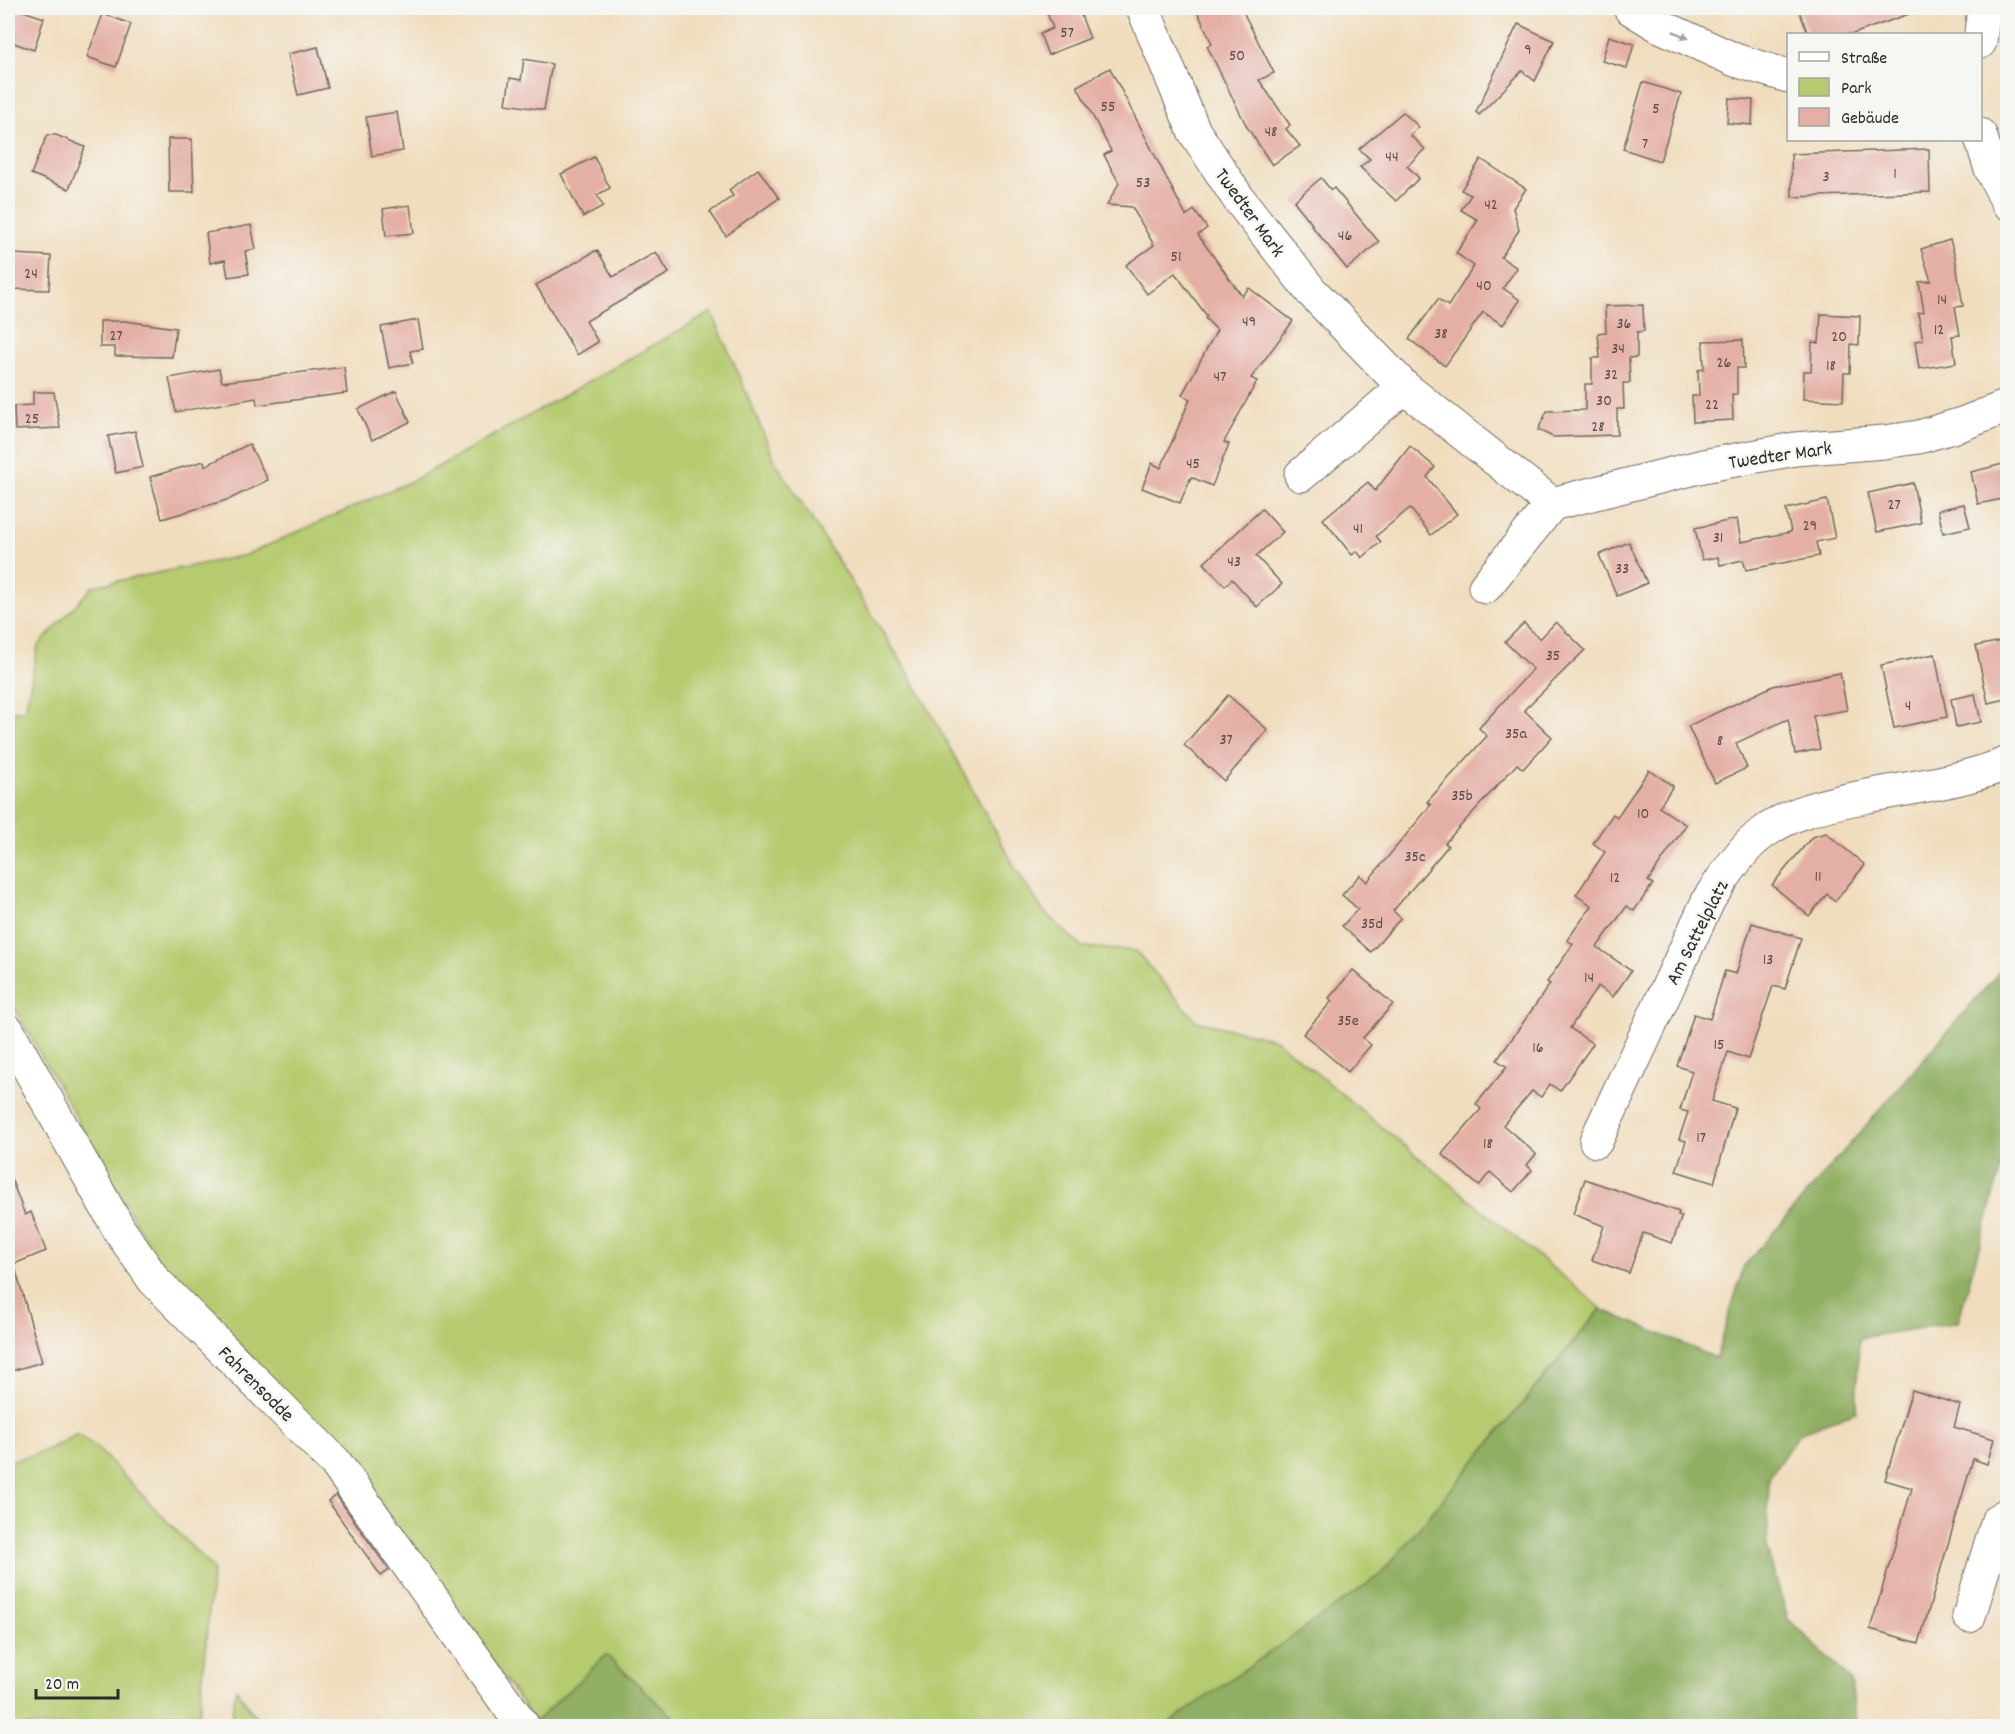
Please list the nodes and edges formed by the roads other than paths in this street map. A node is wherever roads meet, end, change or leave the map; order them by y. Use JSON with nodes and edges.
{"nodes":[{"id":1,"x":1143,"y":8,"type":"edge"},
{"id":2,"x":1630,"y":8,"type":"edge"},
{"id":3,"x":1984,"y":8,"type":"edge"},
{"id":4,"x":1981,"y":33,"type":"edge"},
{"id":5,"x":1787,"y":76,"type":"edge"},
{"id":6,"x":1982,"y":141,"type":"edge"},
{"id":7,"x":2007,"y":203,"type":"edge"},
{"id":8,"x":1404,"y":387,"type":"junction"},
{"id":9,"x":2007,"y":406,"type":"edge"},
{"id":10,"x":1301,"y":475,"type":"dead end"},
{"id":11,"x":1552,"y":504,"type":"junction"},
{"id":12,"x":1485,"y":587,"type":"dead end"},
{"id":13,"x":2007,"y":763,"type":"edge"},
{"id":14,"x":8,"y":1031,"type":"edge"},
{"id":15,"x":1596,"y":1141,"type":"dead end"},
{"id":16,"x":2007,"y":1514,"type":"edge"},
{"id":17,"x":1969,"y":1616,"type":"dead end"},
{"id":18,"x":523,"y":1726,"type":"edge"}],
"edges":[{"from":1,"to":8,"type":"street","name":"Twedter Mark"},
{"from":2,"to":5,"type":"street","one_way":true},
{"from":3,"to":4,"type":"street"},
{"from":6,"to":7,"type":"street"},
{"from":8,"to":10,"type":"street"},
{"from":8,"to":11,"type":"street","name":"Twedter Mark"},
{"from":9,"to":11,"type":"street","name":"Twedter Mark"},
{"from":11,"to":12,"type":"street"},
{"from":13,"to":15,"type":"street","name":"Am Sattelplatz"},
{"from":14,"to":18,"type":"street","name":"Fahrensodde"},
{"from":16,"to":17,"type":"street"}]}
